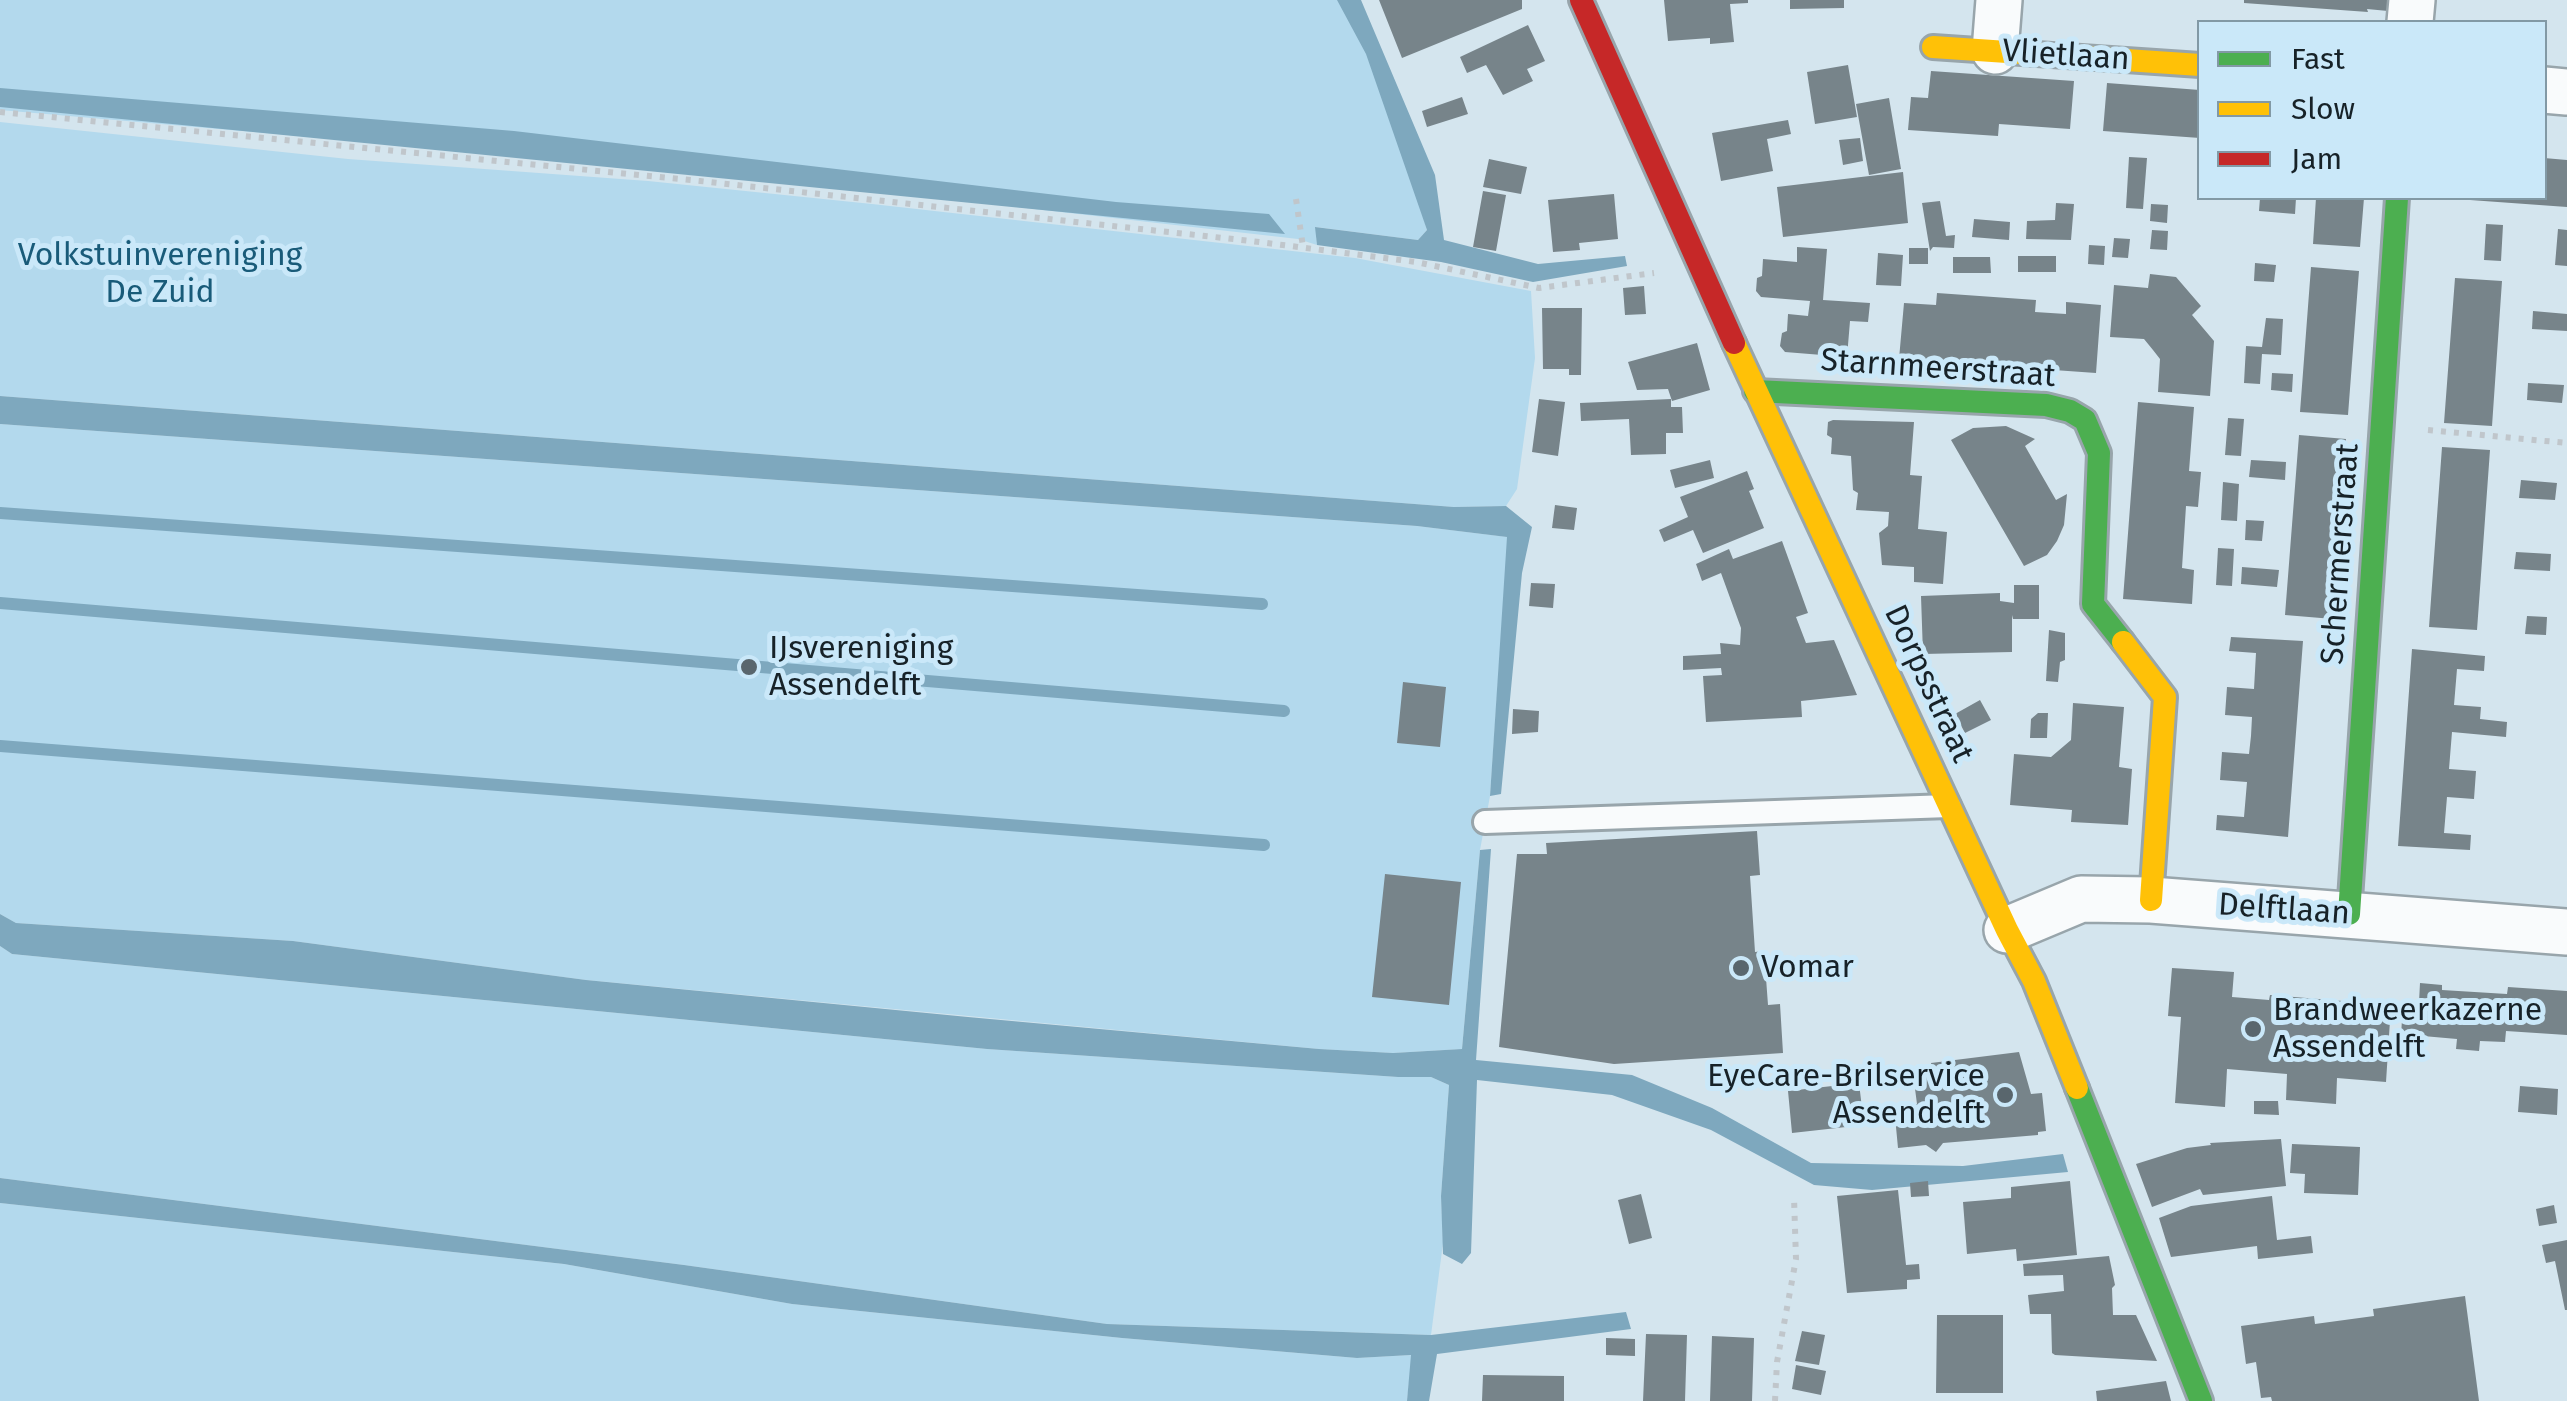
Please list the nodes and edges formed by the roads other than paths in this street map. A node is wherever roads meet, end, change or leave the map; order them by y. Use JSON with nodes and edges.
{"nodes":[{"id":1,"x":1581,"y":0,"type":"edge"},
{"id":2,"x":1998,"y":0,"type":"edge"},
{"id":3,"x":1934,"y":47,"type":"dead end"},
{"id":4,"x":1995,"y":51,"type":"junction"},
{"id":5,"x":2197,"y":65,"type":"edge"},
{"id":6,"x":2397,"y":200,"type":"edge"},
{"id":7,"x":1755,"y":390,"type":"junction"},
{"id":8,"x":1949,"y":806,"type":"junction"},
{"id":9,"x":1485,"y":822,"type":"dead end"},
{"id":10,"x":2151,"y":900,"type":"junction"},
{"id":11,"x":2350,"y":914,"type":"junction"},
{"id":12,"x":2007,"y":930,"type":"junction"},
{"id":13,"x":2567,"y":932,"type":"edge"},
{"id":14,"x":2201,"y":1401,"type":"edge"}],
"edges":[{"from":1,"to":7,"type":"street","name":"Dorpsstraat"},
{"from":2,"to":4,"type":"street"},
{"from":3,"to":4,"type":"street","name":"Vlietlaan"},
{"from":4,"to":5,"type":"street","name":"Vlietlaan"},
{"from":6,"to":11,"type":"street","name":"Schermerstraat"},
{"from":7,"to":8,"type":"street","name":"Dorpsstraat"},
{"from":7,"to":10,"type":"street","name":"Starnmeerstraat"},
{"from":8,"to":9,"type":"lane"},
{"from":8,"to":12,"type":"street","name":"Dorpsstraat"},
{"from":10,"to":11,"type":"street","name":"Delftlaan"},
{"from":10,"to":12,"type":"street","name":"Delftlaan"},
{"from":11,"to":13,"type":"street","name":"Delftlaan"},
{"from":12,"to":14,"type":"street","name":"Dorpsstraat"}]}
